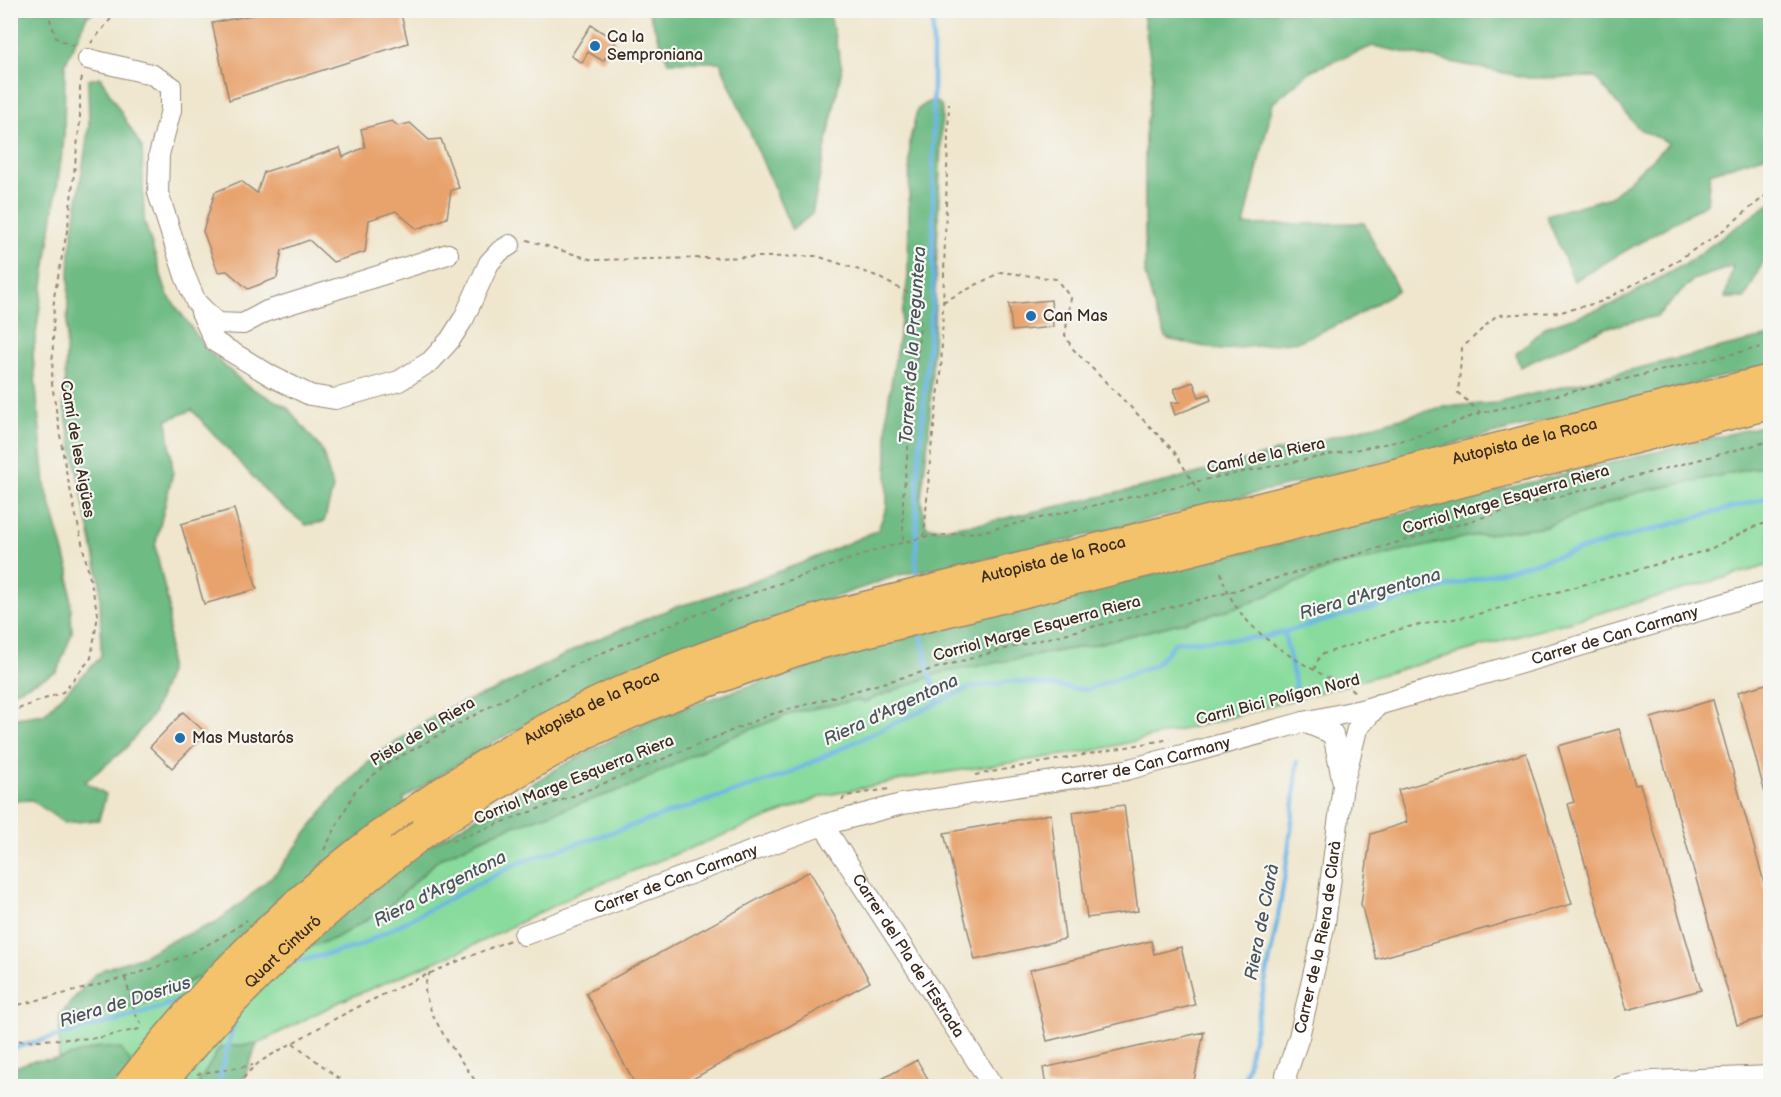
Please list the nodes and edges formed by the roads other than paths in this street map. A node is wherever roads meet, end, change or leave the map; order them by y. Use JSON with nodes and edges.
{"nodes":[{"id":1,"x":88,"y":54,"type":"road end"},
{"id":2,"x":510,"y":245,"type":"road end"},
{"id":3,"x":448,"y":254,"type":"dead end"},
{"id":4,"x":196,"y":302,"type":"junction"},
{"id":5,"x":1770,"y":380,"type":"edge"},
{"id":6,"x":1770,"y":404,"type":"edge"},
{"id":7,"x":1770,"y":590,"type":"edge"},
{"id":8,"x":1372,"y":697,"type":"junction"},
{"id":9,"x":1305,"y":722,"type":"junction"},
{"id":10,"x":1343,"y":785,"type":"junction"},
{"id":11,"x":823,"y":825,"type":"junction"},
{"id":12,"x":435,"y":838,"type":"joint"},
{"id":13,"x":375,"y":839,"type":"joint"},
{"id":14,"x":524,"y":935,"type":"road end"},
{"id":15,"x":1770,"y":1076,"type":"edge"},
{"id":16,"x":129,"y":1086,"type":"edge"},
{"id":17,"x":159,"y":1086,"type":"edge"},
{"id":18,"x":993,"y":1086,"type":"edge"},
{"id":19,"x":1287,"y":1086,"type":"edge"},
{"id":20,"x":1622,"y":1086,"type":"edge"}],
"edges":[{"from":1,"to":4,"type":"street"},
{"from":2,"to":4,"type":"street"},
{"from":3,"to":4,"type":"street"},
{"from":5,"to":13,"type":"highway","name":"Autopista de la Roca"},
{"from":6,"to":12,"type":"highway","name":"Autopista de la Roca"},
{"from":7,"to":8,"type":"street","name":"Carrer de Can Carmany"},
{"from":8,"to":9,"type":"street","name":"Carrer de Can Carmany"},
{"from":8,"to":10,"type":"street","name":"Carrer de la Riera de Clarà"},
{"from":9,"to":10,"type":"street","name":"Carrer de la Riera de Clarà"},
{"from":9,"to":11,"type":"street","name":"Carrer de Can Carmany"},
{"from":10,"to":19,"type":"street","name":"Carrer de la Riera de Clarà"},
{"from":11,"to":14,"type":"street","name":"Carrer de Can Carmany"},
{"from":11,"to":18,"type":"street","name":"Carrer del Pla de l'Estrada"},
{"from":12,"to":17,"type":"highway","name":"Quart Cinturó","bridge":true},
{"from":13,"to":16,"type":"highway","name":"Quart Cinturó","bridge":true},
{"from":15,"to":20,"type":"street"}]}
